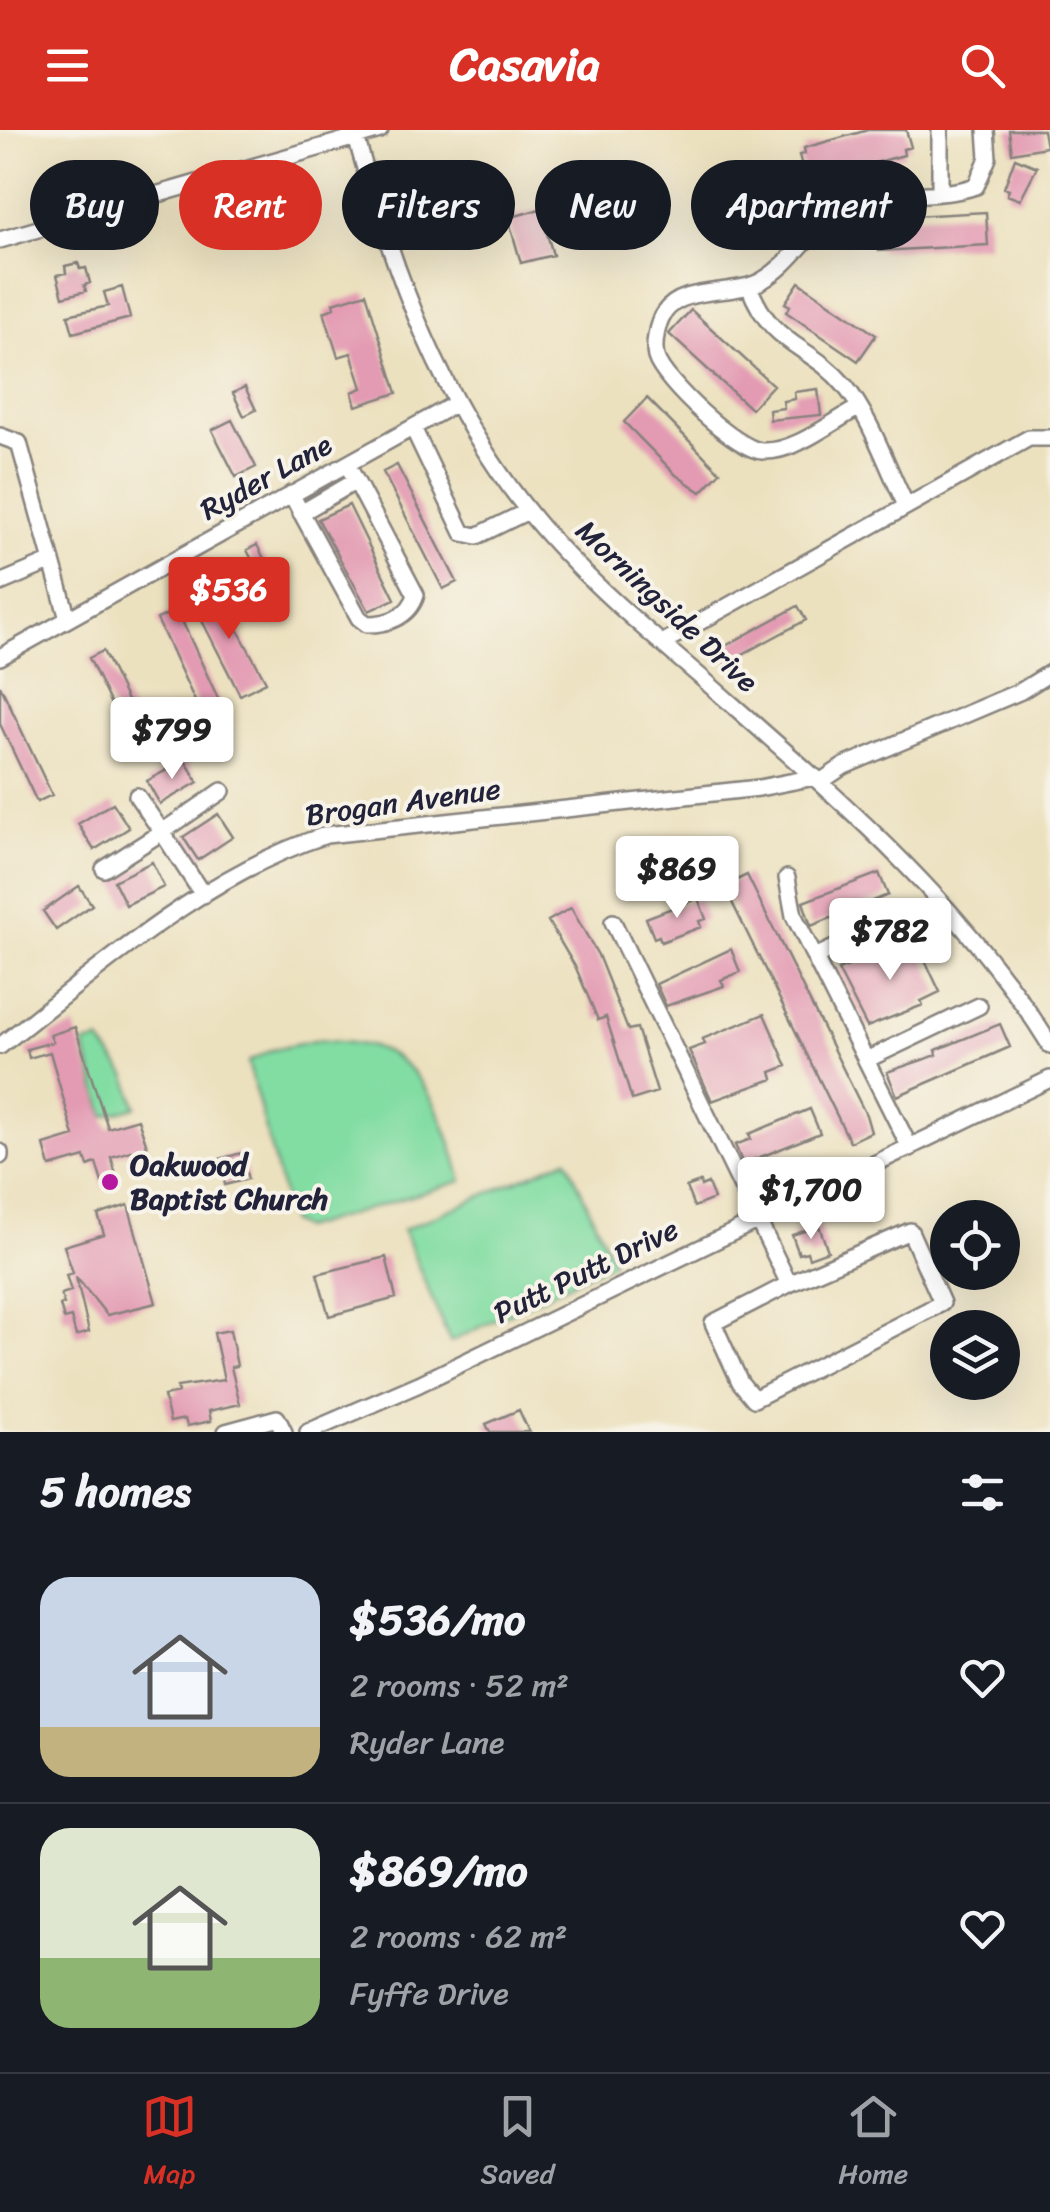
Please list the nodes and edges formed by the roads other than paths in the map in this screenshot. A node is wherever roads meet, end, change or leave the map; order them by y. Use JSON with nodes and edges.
{"nodes":[{"id":1,"x":380,"y":130,"type":"edge"},
{"id":2,"x":940,"y":130,"type":"edge"},
{"id":3,"x":986,"y":130,"type":"edge"},
{"id":4,"x":356,"y":137,"type":"junction"},
{"id":5,"x":940,"y":191,"type":"junction"},
{"id":6,"x":0,"y":240,"type":"edge"},
{"id":7,"x":749,"y":286,"type":"junction"},
{"id":8,"x":455,"y":404,"type":"junction"},
{"id":9,"x":858,"y":408,"type":"junction"},
{"id":10,"x":412,"y":428,"type":"junction"},
{"id":11,"x":0,"y":436,"type":"edge"},
{"id":12,"x":1045,"y":436,"type":"edge"},
{"id":13,"x":347,"y":464,"type":"junction"},
{"id":14,"x":356,"y":481,"type":"junction"},
{"id":15,"x":290,"y":494,"type":"junction"},
{"id":16,"x":906,"y":505,"type":"junction"},
{"id":17,"x":528,"y":511,"type":"junction"},
{"id":18,"x":301,"y":513,"type":"junction"},
{"id":19,"x":52,"y":561,"type":"junction"},
{"id":20,"x":0,"y":583,"type":"edge"},
{"id":21,"x":68,"y":619,"type":"junction"},
{"id":22,"x":662,"y":643,"type":"junction"},
{"id":23,"x":0,"y":658,"type":"edge"},
{"id":24,"x":1050,"y":673,"type":"edge"},
{"id":25,"x":817,"y":780,"type":"junction"},
{"id":26,"x":222,"y":791,"type":"dead end"},
{"id":27,"x":137,"y":796,"type":"dead end"},
{"id":28,"x":162,"y":832,"type":"junction"},
{"id":29,"x":104,"y":869,"type":"dead end"},
{"id":30,"x":787,"y":878,"type":"dead end"},
{"id":31,"x":203,"y":895,"type":"junction"},
{"id":32,"x":613,"y":922,"type":"dead end"},
{"id":33,"x":889,"y":922,"type":"dead end"},
{"id":34,"x":815,"y":957,"type":"junction"},
{"id":35,"x":979,"y":1006,"type":"dead end"},
{"id":36,"x":1050,"y":1045,"type":"edge"},
{"id":37,"x":0,"y":1046,"type":"edge"},
{"id":38,"x":866,"y":1060,"type":"junction"},
{"id":39,"x":1050,"y":1079,"type":"edge"},
{"id":40,"x":910,"y":1148,"type":"junction"},
{"id":41,"x":759,"y":1219,"type":"junction"},
{"id":42,"x":789,"y":1284,"type":"junction"},
{"id":43,"x":326,"y":1429,"type":"edge"},
{"id":44,"x":226,"y":1432,"type":"edge"},
{"id":45,"x":284,"y":1432,"type":"edge"},
{"id":46,"x":308,"y":1432,"type":"edge"}],
"edges":[{"from":1,"to":4,"type":"street"},
{"from":2,"to":5,"type":"street"},
{"from":3,"to":5,"type":"street"},
{"from":4,"to":6,"type":"street"},
{"from":4,"to":8,"type":"street","name":"Morningside Drive"},
{"from":5,"to":7,"type":"street"},
{"from":7,"to":9,"type":"street"},
{"from":7,"to":9,"type":"street"},
{"from":8,"to":10,"type":"street","name":"Ryder Lane"},
{"from":8,"to":17,"type":"street","name":"Morningside Drive"},
{"from":9,"to":16,"type":"street"},
{"from":10,"to":13,"type":"street","name":"Ryder Lane"},
{"from":10,"to":17,"type":"street"},
{"from":11,"to":19,"type":"street"},
{"from":12,"to":16,"type":"street"},
{"from":13,"to":14,"type":"street"},
{"from":13,"to":15,"type":"street","name":"Ryder Lane"},
{"from":14,"to":18,"type":"street"},
{"from":14,"to":18,"type":"street"},
{"from":15,"to":18,"type":"street"},
{"from":15,"to":21,"type":"street","name":"Ryder Lane"},
{"from":16,"to":22,"type":"street"},
{"from":17,"to":22,"type":"street","name":"Morningside Drive"},
{"from":19,"to":20,"type":"street"},
{"from":19,"to":21,"type":"street"},
{"from":21,"to":23,"type":"street","name":"Ryder Lane"},
{"from":22,"to":25,"type":"street","name":"Morningside Drive"},
{"from":24,"to":25,"type":"street","name":"Brogan Avenue"},
{"from":25,"to":31,"type":"street","name":"Brogan Avenue"},
{"from":25,"to":36,"type":"street","name":"Morningside Drive"},
{"from":26,"to":28,"type":"street"},
{"from":27,"to":28,"type":"street"},
{"from":28,"to":29,"type":"street"},
{"from":28,"to":31,"type":"street"},
{"from":30,"to":34,"type":"street"},
{"from":31,"to":37,"type":"street","name":"Brogan Avenue"},
{"from":32,"to":41,"type":"street"},
{"from":33,"to":34,"type":"street"},
{"from":34,"to":38,"type":"street"},
{"from":35,"to":38,"type":"street"},
{"from":38,"to":40,"type":"street"},
{"from":39,"to":40,"type":"street","name":"Putt Putt Drive"},
{"from":40,"to":41,"type":"street","name":"Putt Putt Drive"},
{"from":41,"to":42,"type":"street"},
{"from":41,"to":43,"type":"street","name":"Putt Putt Drive"},
{"from":42,"to":42,"type":"street"},
{"from":43,"to":46,"type":"street","name":"Putt Putt Drive"},
{"from":44,"to":45,"type":"street"}]}
